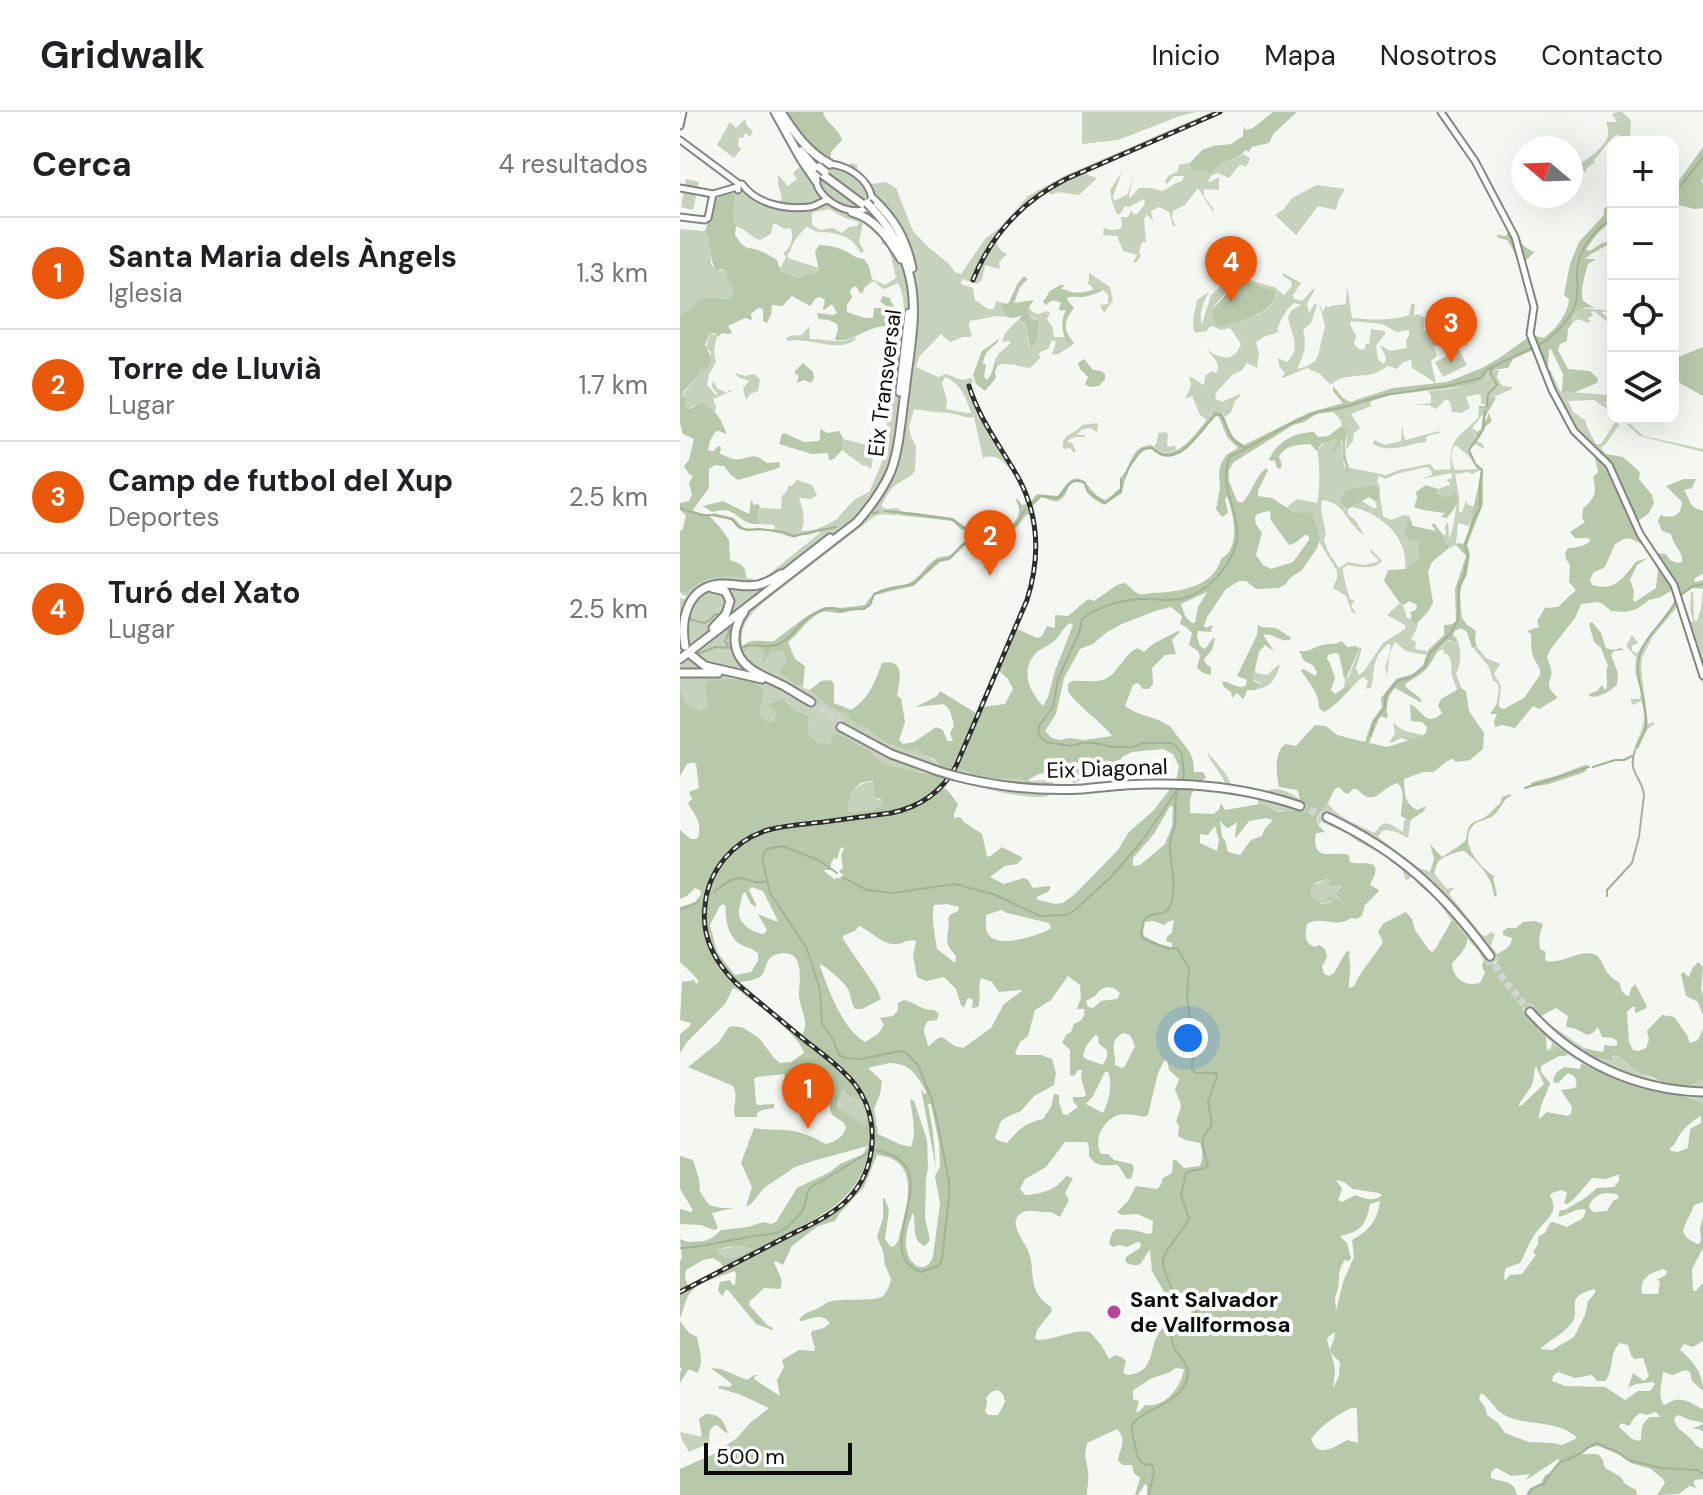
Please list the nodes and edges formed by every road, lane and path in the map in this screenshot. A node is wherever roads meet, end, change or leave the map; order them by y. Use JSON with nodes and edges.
{"nodes":[{"id":1,"x":683,"y":112,"type":"edge"},
{"id":2,"x":778,"y":112,"type":"edge"},
{"id":3,"x":1441,"y":112,"type":"edge"},
{"id":4,"x":680,"y":126,"type":"edge"},
{"id":5,"x":680,"y":142,"type":"edge"},
{"id":6,"x":830,"y":164,"type":"junction"},
{"id":7,"x":816,"y":181,"type":"junction"},
{"id":8,"x":680,"y":188,"type":"edge"},
{"id":9,"x":739,"y":188,"type":"junction"},
{"id":10,"x":713,"y":194,"type":"junction"},
{"id":11,"x":821,"y":198,"type":"junction"},
{"id":12,"x":869,"y":205,"type":"junction"},
{"id":13,"x":852,"y":212,"type":"junction"},
{"id":14,"x":680,"y":217,"type":"edge"},
{"id":15,"x":906,"y":272,"type":"junction"},
{"id":16,"x":793,"y":566,"type":"junction"},
{"id":17,"x":757,"y":599,"type":"junction"},
{"id":18,"x":713,"y":628,"type":"junction"},
{"id":19,"x":683,"y":650,"type":"edge"},
{"id":20,"x":691,"y":653,"type":"dead end"},
{"id":21,"x":680,"y":673,"type":"edge"},
{"id":22,"x":1703,"y":676,"type":"edge"},
{"id":23,"x":764,"y":679,"type":"junction"},
{"id":24,"x":810,"y":704,"type":"tunnel mouth"},
{"id":25,"x":842,"y":726,"type":"tunnel mouth"},
{"id":26,"x":1300,"y":806,"type":"tunnel mouth"},
{"id":27,"x":1327,"y":817,"type":"tunnel mouth"},
{"id":28,"x":1490,"y":956,"type":"tunnel mouth"},
{"id":29,"x":1530,"y":1012,"type":"tunnel mouth"},
{"id":30,"x":1703,"y":1092,"type":"edge"}],
"edges":[{"from":1,"to":4,"type":"street"},
{"from":2,"to":6,"type":"highway"},
{"from":2,"to":7,"type":"highway"},
{"from":2,"to":12,"type":"highway","name":"Eix Transversal"},
{"from":3,"to":22,"type":"street"},
{"from":5,"to":9,"type":"street"},
{"from":6,"to":7,"type":"street"},
{"from":6,"to":12,"type":"street"},
{"from":7,"to":11,"type":"street"},
{"from":8,"to":10,"type":"street"},
{"from":9,"to":10,"type":"street"},
{"from":9,"to":11,"type":"street"},
{"from":10,"to":14,"type":"street"},
{"from":11,"to":13,"type":"street"},
{"from":12,"to":13,"type":"street"},
{"from":12,"to":15,"type":"highway","name":"Eix Transversal"},
{"from":12,"to":17,"type":"highway","name":"Eix Transversal"},
{"from":13,"to":15,"type":"highway"},
{"from":15,"to":16,"type":"highway","name":"Eix Transversal"},
{"from":16,"to":18,"type":"highway","name":"Eix Transversal"},
{"from":16,"to":19,"type":"highway"},
{"from":17,"to":19,"type":"highway","name":"Eix Transversal"},
{"from":17,"to":23,"type":"highway"},
{"from":18,"to":19,"type":"highway","name":"Eix Transversal"},
{"from":18,"to":19,"type":"highway"},
{"from":20,"to":23,"type":"highway"},
{"from":21,"to":23,"type":"highway"},
{"from":23,"to":24,"type":"highway"},
{"from":25,"to":26,"type":"highway","name":"Eix Diagonal","bridge":true},
{"from":27,"to":28,"type":"highway"},
{"from":29,"to":30,"type":"highway"}]}
